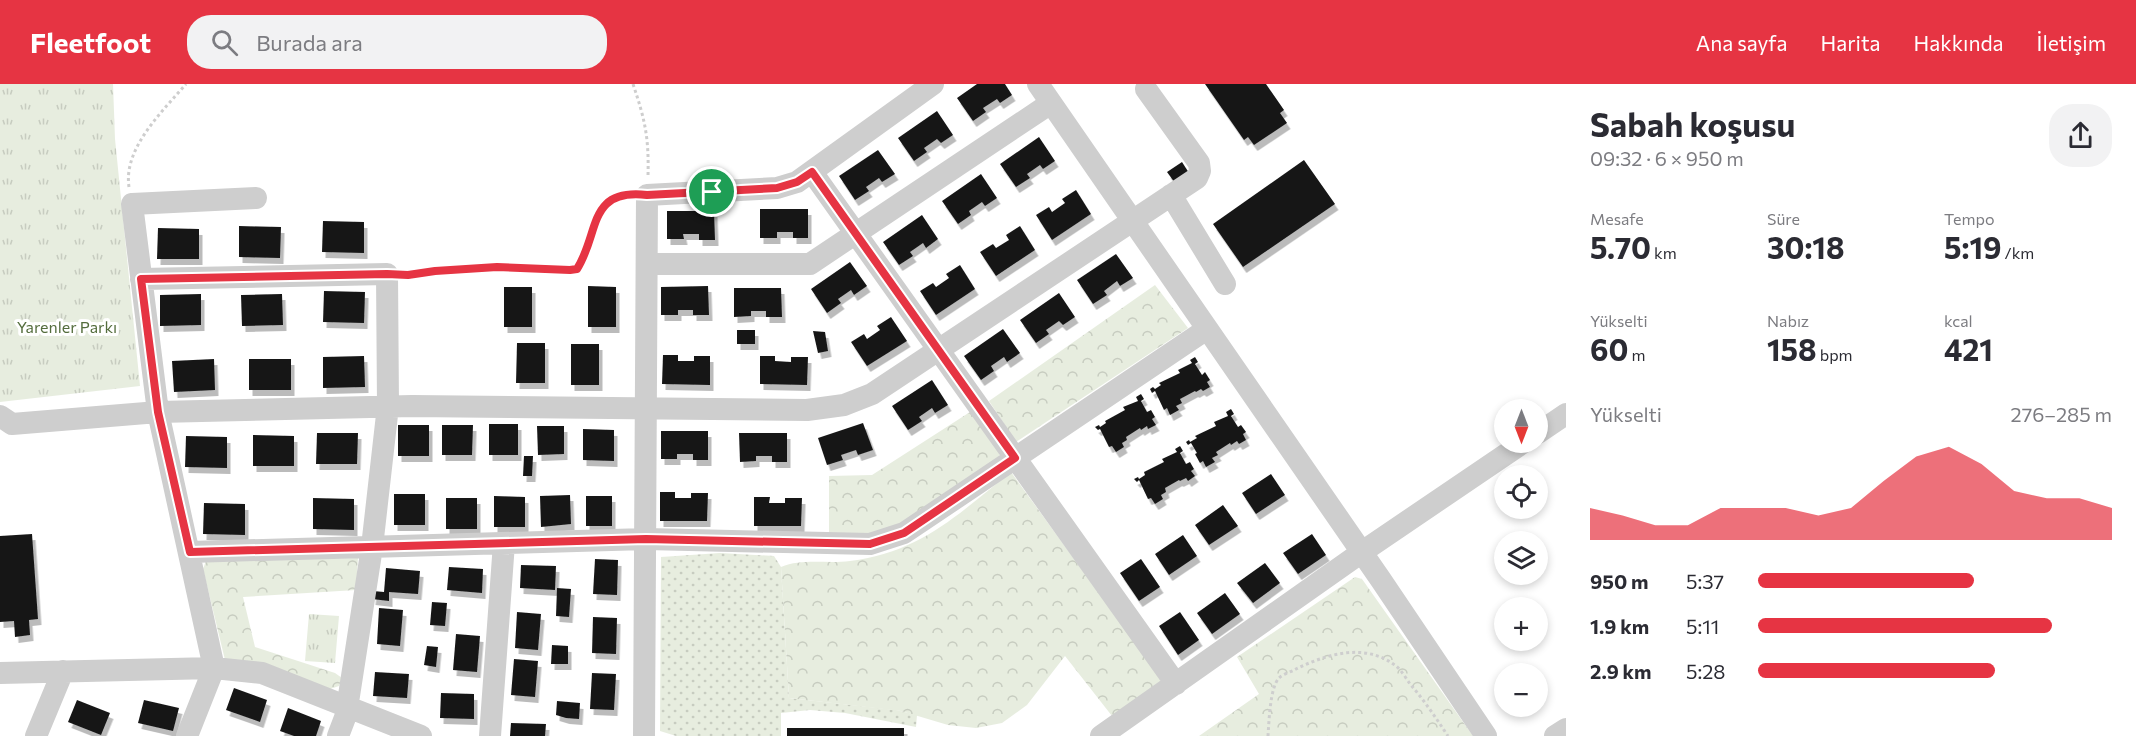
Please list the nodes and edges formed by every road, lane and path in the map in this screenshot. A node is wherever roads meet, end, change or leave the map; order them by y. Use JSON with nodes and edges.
{"nodes":[{"id":1,"x":186,"y":84,"type":"edge"},
{"id":2,"x":633,"y":84,"type":"edge"},
{"id":3,"x":933,"y":84,"type":"edge"},
{"id":4,"x":1038,"y":84,"type":"edge"},
{"id":5,"x":1146,"y":89,"type":"dead end"},
{"id":6,"x":1052,"y":103,"type":"junction"},
{"id":7,"x":812,"y":172,"type":"junction"},
{"id":8,"x":647,"y":195,"type":"junction"},
{"id":9,"x":1171,"y":195,"type":"junction"},
{"id":10,"x":256,"y":198,"type":"dead end"},
{"id":11,"x":132,"y":204,"type":"junction"},
{"id":12,"x":1131,"y":220,"type":"junction"},
{"id":13,"x":856,"y":234,"type":"junction"},
{"id":14,"x":647,"y":264,"type":"junction"},
{"id":15,"x":387,"y":274,"type":"junction"},
{"id":16,"x":141,"y":279,"type":"junction"},
{"id":17,"x":1225,"y":284,"type":"dead end"},
{"id":18,"x":1208,"y":329,"type":"junction"},
{"id":19,"x":939,"y":351,"type":"junction"},
{"id":20,"x":388,"y":406,"type":"junction"},
{"id":21,"x":646,"y":410,"type":"junction"},
{"id":22,"x":158,"y":412,"type":"junction"},
{"id":23,"x":1566,"y":414,"type":"edge"},
{"id":24,"x":0,"y":416,"type":"edge"},
{"id":25,"x":1548,"y":426,"type":"edge"},
{"id":26,"x":1508,"y":453,"type":"edge"},
{"id":27,"x":1015,"y":458,"type":"junction"},
{"id":28,"x":646,"y":539,"type":"junction"},
{"id":29,"x":504,"y":543,"type":"junction"},
{"id":30,"x":372,"y":547,"type":"junction"},
{"id":31,"x":190,"y":552,"type":"junction"},
{"id":32,"x":1362,"y":552,"type":"junction"},
{"id":33,"x":214,"y":668,"type":"junction"},
{"id":34,"x":63,"y":670,"type":"junction"},
{"id":35,"x":0,"y":673,"type":"edge"},
{"id":36,"x":1176,"y":684,"type":"junction"},
{"id":37,"x":348,"y":708,"type":"junction"},
{"id":38,"x":1566,"y":729,"type":"edge"},
{"id":39,"x":36,"y":736,"type":"edge"},
{"id":40,"x":187,"y":736,"type":"edge"},
{"id":41,"x":338,"y":736,"type":"edge"},
{"id":42,"x":422,"y":736,"type":"edge"},
{"id":43,"x":490,"y":736,"type":"edge"},
{"id":44,"x":644,"y":736,"type":"edge"},
{"id":45,"x":1101,"y":736,"type":"edge"},
{"id":46,"x":1268,"y":736,"type":"edge"},
{"id":47,"x":1448,"y":736,"type":"edge"},
{"id":48,"x":1486,"y":736,"type":"edge"},
{"id":49,"x":1555,"y":736,"type":"edge"}],
"edges":[{"from":1,"to":11,"type":"path"},
{"from":2,"to":8,"type":"path"},
{"from":3,"to":7,"type":"street"},
{"from":4,"to":6,"type":"street"},
{"from":5,"to":9,"type":"street"},
{"from":6,"to":12,"type":"street"},
{"from":6,"to":13,"type":"street"},
{"from":7,"to":8,"type":"street"},
{"from":7,"to":13,"type":"street"},
{"from":8,"to":14,"type":"street"},
{"from":8,"to":15,"type":"path"},
{"from":9,"to":12,"type":"street"},
{"from":9,"to":17,"type":"street"},
{"from":10,"to":11,"type":"street"},
{"from":11,"to":16,"type":"street"},
{"from":12,"to":18,"type":"street"},
{"from":12,"to":19,"type":"street"},
{"from":13,"to":14,"type":"street"},
{"from":13,"to":19,"type":"street"},
{"from":14,"to":21,"type":"street"},
{"from":15,"to":16,"type":"street"},
{"from":15,"to":20,"type":"street"},
{"from":16,"to":22,"type":"street"},
{"from":18,"to":27,"type":"street"},
{"from":18,"to":32,"type":"street"},
{"from":19,"to":21,"type":"street"},
{"from":19,"to":27,"type":"street"},
{"from":20,"to":21,"type":"street"},
{"from":20,"to":22,"type":"street"},
{"from":20,"to":30,"type":"street"},
{"from":21,"to":28,"type":"street"},
{"from":22,"to":24,"type":"street"},
{"from":22,"to":31,"type":"street"},
{"from":23,"to":25,"type":"street"},
{"from":26,"to":32,"type":"street"},
{"from":27,"to":28,"type":"street"},
{"from":27,"to":36,"type":"street"},
{"from":28,"to":29,"type":"street"},
{"from":28,"to":44,"type":"street"},
{"from":29,"to":30,"type":"street"},
{"from":29,"to":43,"type":"street"},
{"from":30,"to":31,"type":"street"},
{"from":30,"to":37,"type":"street"},
{"from":31,"to":33,"type":"street"},
{"from":32,"to":36,"type":"street"},
{"from":32,"to":48,"type":"street"},
{"from":33,"to":34,"type":"street"},
{"from":33,"to":37,"type":"street"},
{"from":33,"to":40,"type":"street"},
{"from":34,"to":35,"type":"street"},
{"from":34,"to":39,"type":"street"},
{"from":36,"to":45,"type":"street"},
{"from":37,"to":41,"type":"street"},
{"from":37,"to":42,"type":"street"},
{"from":38,"to":49,"type":"street"},
{"from":46,"to":47,"type":"path"}]}
